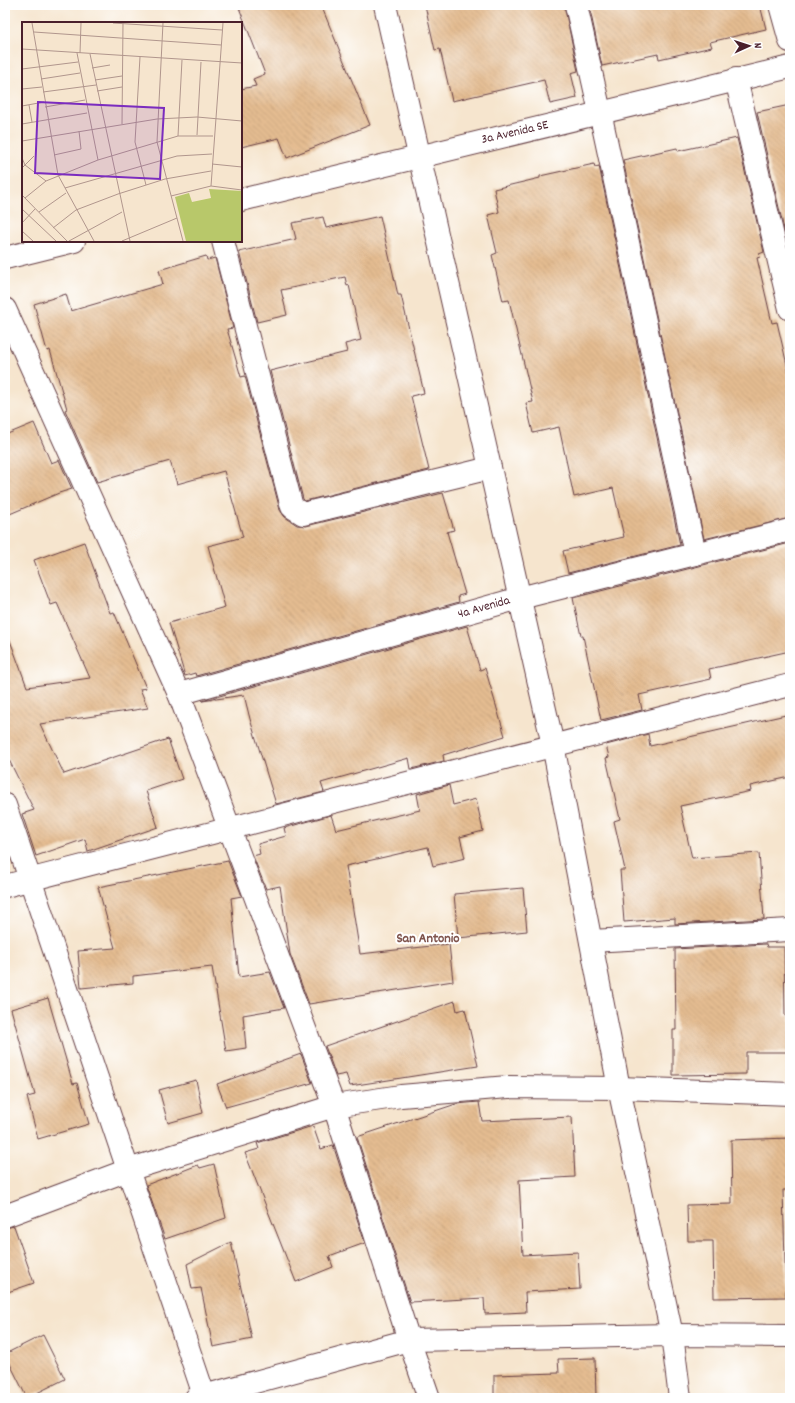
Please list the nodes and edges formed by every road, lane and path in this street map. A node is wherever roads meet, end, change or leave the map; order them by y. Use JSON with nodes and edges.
{"nodes":[{"id":1,"x":385,"y":5,"type":"edge"},
{"id":2,"x":576,"y":5,"type":"edge"},
{"id":3,"x":780,"y":5,"type":"edge"},
{"id":4,"x":790,"y":42,"type":"edge"},
{"id":5,"x":790,"y":67,"type":"edge"},
{"id":6,"x":736,"y":79,"type":"junction"},
{"id":7,"x":600,"y":112,"type":"junction"},
{"id":8,"x":419,"y":156,"type":"junction"},
{"id":9,"x":242,"y":200,"type":"edge"},
{"id":10,"x":70,"y":242,"type":"edge"},
{"id":11,"x":223,"y":242,"type":"edge"},
{"id":12,"x":5,"y":258,"type":"edge"},
{"id":13,"x":5,"y":309,"type":"edge"},
{"id":14,"x":790,"y":309,"type":"edge"},
{"id":15,"x":490,"y":468,"type":"junction"},
{"id":16,"x":790,"y":530,"type":"edge"},
{"id":17,"x":695,"y":554,"type":"junction"},
{"id":18,"x":520,"y":598,"type":"junction"},
{"id":19,"x":790,"y":685,"type":"edge"},
{"id":20,"x":179,"y":694,"type":"junction"},
{"id":21,"x":553,"y":745,"type":"junction"},
{"id":22,"x":5,"y":805,"type":"edge"},
{"id":23,"x":229,"y":829,"type":"junction"},
{"id":24,"x":30,"y":880,"type":"junction"},
{"id":25,"x":5,"y":886,"type":"edge"},
{"id":26,"x":790,"y":930,"type":"edge"},
{"id":27,"x":591,"y":942,"type":"junction"},
{"id":28,"x":619,"y":1088,"type":"junction"},
{"id":29,"x":790,"y":1094,"type":"edge"},
{"id":30,"x":334,"y":1106,"type":"junction"},
{"id":31,"x":128,"y":1170,"type":"junction"},
{"id":32,"x":5,"y":1216,"type":"edge"},
{"id":33,"x":672,"y":1335,"type":"junction"},
{"id":34,"x":790,"y":1336,"type":"edge"},
{"id":35,"x":409,"y":1340,"type":"junction"},
{"id":36,"x":202,"y":1397,"type":"edge"},
{"id":37,"x":429,"y":1398,"type":"edge"},
{"id":38,"x":680,"y":1398,"type":"edge"}],
"edges":[{"from":1,"to":8,"type":"street"},
{"from":2,"to":7,"type":"street"},
{"from":3,"to":4,"type":"street"},
{"from":5,"to":6,"type":"street","name":"3a Avenida SE"},
{"from":6,"to":7,"type":"street","name":"3a Avenida SE"},
{"from":6,"to":14,"type":"street"},
{"from":7,"to":8,"type":"street","name":"3a Avenida SE"},
{"from":7,"to":17,"type":"street"},
{"from":8,"to":9,"type":"street","name":"3a Avenida SE"},
{"from":8,"to":15,"type":"street"},
{"from":10,"to":12,"type":"street"},
{"from":11,"to":15,"type":"street"},
{"from":13,"to":20,"type":"street"},
{"from":15,"to":18,"type":"street"},
{"from":16,"to":17,"type":"street","name":"4a Avenida"},
{"from":17,"to":18,"type":"street","name":"4a Avenida"},
{"from":18,"to":20,"type":"street","name":"4a Avenida"},
{"from":18,"to":21,"type":"street"},
{"from":19,"to":21,"type":"street"},
{"from":20,"to":23,"type":"street"},
{"from":21,"to":23,"type":"street"},
{"from":21,"to":27,"type":"street"},
{"from":22,"to":24,"type":"street"},
{"from":23,"to":24,"type":"street"},
{"from":23,"to":30,"type":"street"},
{"from":24,"to":25,"type":"street"},
{"from":24,"to":31,"type":"street"},
{"from":26,"to":27,"type":"street"},
{"from":27,"to":28,"type":"street"},
{"from":28,"to":29,"type":"street"},
{"from":28,"to":30,"type":"street"},
{"from":28,"to":33,"type":"street"},
{"from":30,"to":31,"type":"street"},
{"from":30,"to":35,"type":"street"},
{"from":31,"to":32,"type":"street"},
{"from":31,"to":36,"type":"street"},
{"from":33,"to":34,"type":"street"},
{"from":33,"to":35,"type":"street"},
{"from":33,"to":38,"type":"street"},
{"from":35,"to":36,"type":"street"},
{"from":35,"to":37,"type":"street"}]}
